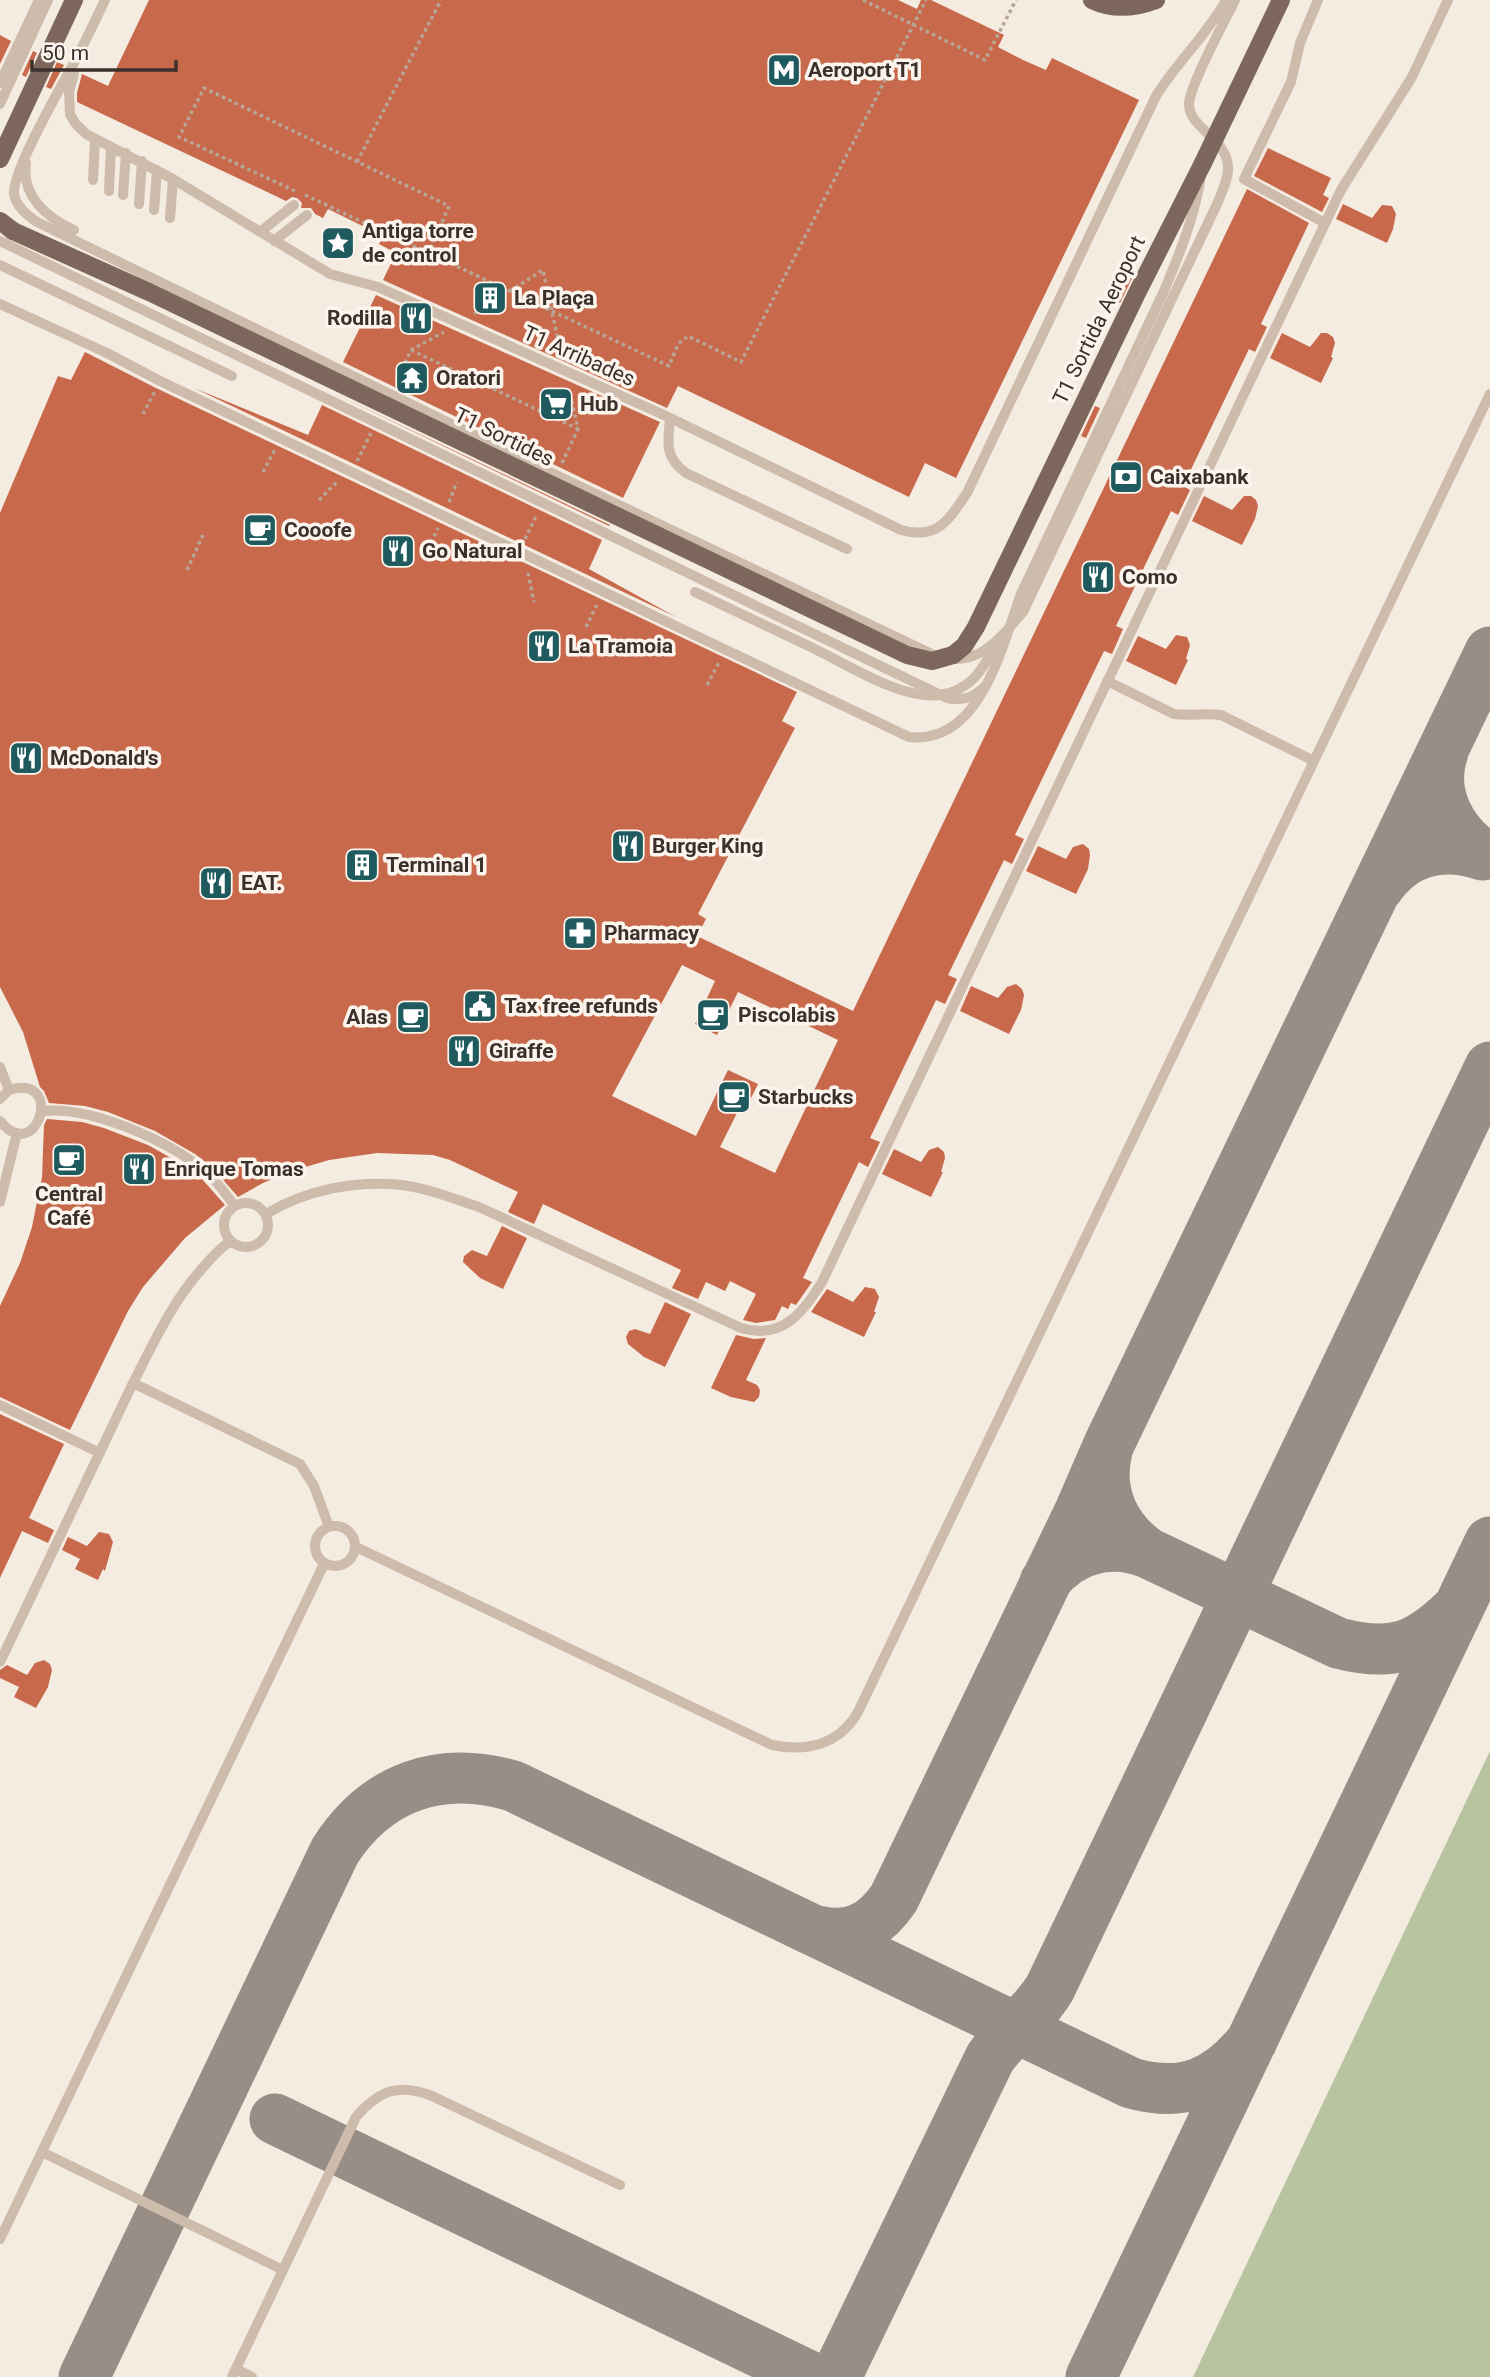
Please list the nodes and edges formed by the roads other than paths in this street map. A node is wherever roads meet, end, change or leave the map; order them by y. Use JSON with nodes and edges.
{"nodes":[{"id":1,"x":40,"y":0,"type":"edge"},
{"id":2,"x":48,"y":0,"type":"edge"},
{"id":3,"x":75,"y":0,"type":"edge"},
{"id":4,"x":105,"y":0,"type":"edge"},
{"id":5,"x":1093,"y":0,"type":"edge"},
{"id":6,"x":1156,"y":0,"type":"edge"},
{"id":7,"x":1226,"y":0,"type":"edge"},
{"id":8,"x":1235,"y":0,"type":"edge"},
{"id":9,"x":1281,"y":0,"type":"edge"},
{"id":10,"x":1318,"y":0,"type":"edge"},
{"id":11,"x":1448,"y":0,"type":"edge"},
{"id":12,"x":87,"y":38,"type":"junction"},
{"id":13,"x":0,"y":83,"type":"edge"},
{"id":14,"x":0,"y":104,"type":"edge"},
{"id":15,"x":95,"y":140,"type":"junction"},
{"id":16,"x":30,"y":147,"type":"junction"},
{"id":17,"x":111,"y":147,"type":"junction"},
{"id":18,"x":126,"y":153,"type":"junction"},
{"id":19,"x":0,"y":159,"type":"edge"},
{"id":20,"x":142,"y":162,"type":"junction"},
{"id":21,"x":1203,"y":163,"type":"junction"},
{"id":22,"x":157,"y":170,"type":"junction"},
{"id":23,"x":173,"y":179,"type":"junction"},
{"id":24,"x":93,"y":180,"type":"dead end"},
{"id":25,"x":109,"y":191,"type":"dead end"},
{"id":26,"x":123,"y":195,"type":"dead end"},
{"id":27,"x":139,"y":204,"type":"dead end"},
{"id":28,"x":294,"y":205,"type":"dead end"},
{"id":29,"x":154,"y":210,"type":"dead end"},
{"id":30,"x":307,"y":215,"type":"dead end"},
{"id":31,"x":170,"y":218,"type":"dead end"},
{"id":32,"x":0,"y":221,"type":"edge"},
{"id":33,"x":1325,"y":223,"type":"junction"},
{"id":34,"x":74,"y":230,"type":"dead end"},
{"id":35,"x":260,"y":232,"type":"junction"},
{"id":36,"x":0,"y":241,"type":"edge"},
{"id":37,"x":274,"y":241,"type":"junction"},
{"id":38,"x":0,"y":265,"type":"edge"},
{"id":39,"x":0,"y":304,"type":"edge"},
{"id":40,"x":232,"y":376,"type":"dead end"},
{"id":41,"x":1490,"y":394,"type":"edge"},
{"id":42,"x":670,"y":418,"type":"junction"},
{"id":43,"x":847,"y":549,"type":"dead end"},
{"id":44,"x":695,"y":592,"type":"dead end"},
{"id":45,"x":1023,"y":612,"type":"junction"},
{"id":46,"x":953,"y":655,"type":"joint"},
{"id":47,"x":987,"y":672,"type":"junction"},
{"id":48,"x":1107,"y":681,"type":"junction"},
{"id":49,"x":1314,"y":761,"type":"junction"},
{"id":50,"x":0,"y":1067,"type":"edge"},
{"id":51,"x":9,"y":1090,"type":"junction"},
{"id":52,"x":0,"y":1099,"type":"edge"},
{"id":53,"x":43,"y":1111,"type":"junction"},
{"id":54,"x":0,"y":1121,"type":"edge"},
{"id":55,"x":17,"y":1133,"type":"junction"},
{"id":56,"x":0,"y":1202,"type":"edge"},
{"id":57,"x":235,"y":1206,"type":"junction"},
{"id":58,"x":266,"y":1214,"type":"junction"},
{"id":59,"x":231,"y":1241,"type":"junction"},
{"id":60,"x":134,"y":1383,"type":"junction"},
{"id":61,"x":0,"y":1405,"type":"edge"},
{"id":62,"x":100,"y":1452,"type":"junction"},
{"id":63,"x":329,"y":1527,"type":"junction"},
{"id":64,"x":356,"y":1547,"type":"junction"},
{"id":65,"x":324,"y":1564,"type":"junction"},
{"id":66,"x":0,"y":1662,"type":"edge"},
{"id":67,"x":42,"y":2152,"type":"junction"},
{"id":68,"x":620,"y":2185,"type":"dead end"},
{"id":69,"x":0,"y":2239,"type":"edge"},
{"id":70,"x":283,"y":2270,"type":"junction"},
{"id":71,"x":234,"y":2373,"type":"edge"},
{"id":72,"x":252,"y":2377,"type":"edge"}],
"edges":[{"from":1,"to":13,"type":"lane"},
{"from":2,"to":14,"type":"lane"},
{"from":3,"to":19,"type":"main road"},
{"from":4,"to":12,"type":"lane"},
{"from":5,"to":6,"type":"main road"},
{"from":7,"to":42,"type":"lane","name":"T1 Arribades"},
{"from":8,"to":45,"type":"lane"},
{"from":9,"to":21,"type":"main road","name":"T1 Sortida Aeroport","bridge":true},
{"from":10,"to":33,"type":"lane"},
{"from":11,"to":33,"type":"lane"},
{"from":12,"to":15,"type":"lane"},
{"from":12,"to":16,"type":"lane"},
{"from":15,"to":17,"type":"lane","name":"T1 Arribades"},
{"from":15,"to":24,"type":"lane"},
{"from":16,"to":34,"type":"lane"},
{"from":16,"to":45,"type":"lane"},
{"from":17,"to":18,"type":"lane","name":"T1 Arribades"},
{"from":17,"to":25,"type":"lane"},
{"from":18,"to":20,"type":"lane","name":"T1 Arribades"},
{"from":18,"to":26,"type":"lane"},
{"from":20,"to":22,"type":"lane","name":"T1 Arribades"},
{"from":20,"to":27,"type":"lane"},
{"from":21,"to":46,"type":"main road","name":"T1 Sortida Aeroport"},
{"from":21,"to":47,"type":"lane","bridge":true},
{"from":22,"to":23,"type":"lane","name":"T1 Arribades"},
{"from":22,"to":29,"type":"lane"},
{"from":23,"to":31,"type":"lane"},
{"from":23,"to":35,"type":"lane","name":"T1 Arribades"},
{"from":28,"to":35,"type":"lane"},
{"from":30,"to":37,"type":"lane"},
{"from":32,"to":46,"type":"main road","name":"T1 Sortides","bridge":true},
{"from":33,"to":48,"type":"lane"},
{"from":35,"to":37,"type":"lane","name":"T1 Arribades"},
{"from":36,"to":45,"type":"lane"},
{"from":37,"to":42,"type":"lane","name":"T1 Arribades"},
{"from":38,"to":40,"type":"lane"},
{"from":39,"to":47,"type":"lane","bridge":true},
{"from":41,"to":49,"type":"lane"},
{"from":42,"to":43,"type":"lane"},
{"from":44,"to":47,"type":"lane","bridge":true},
{"from":48,"to":49,"type":"lane"},
{"from":48,"to":58,"type":"lane"},
{"from":49,"to":64,"type":"lane"},
{"from":50,"to":51,"type":"lane"},
{"from":51,"to":52,"type":"lane"},
{"from":51,"to":53,"type":"lane"},
{"from":53,"to":55,"type":"lane"},
{"from":53,"to":57,"type":"lane"},
{"from":54,"to":55,"type":"lane"},
{"from":55,"to":56,"type":"lane"},
{"from":57,"to":58,"type":"lane"},
{"from":57,"to":59,"type":"lane"},
{"from":58,"to":59,"type":"lane"},
{"from":59,"to":60,"type":"lane"},
{"from":60,"to":62,"type":"lane"},
{"from":60,"to":63,"type":"lane"},
{"from":61,"to":62,"type":"lane"},
{"from":62,"to":66,"type":"lane"},
{"from":63,"to":64,"type":"lane"},
{"from":63,"to":65,"type":"lane"},
{"from":64,"to":65,"type":"lane"},
{"from":65,"to":67,"type":"lane"},
{"from":67,"to":69,"type":"lane"},
{"from":67,"to":70,"type":"lane"},
{"from":68,"to":70,"type":"lane"},
{"from":70,"to":71,"type":"lane"},
{"from":71,"to":72,"type":"lane"}]}
